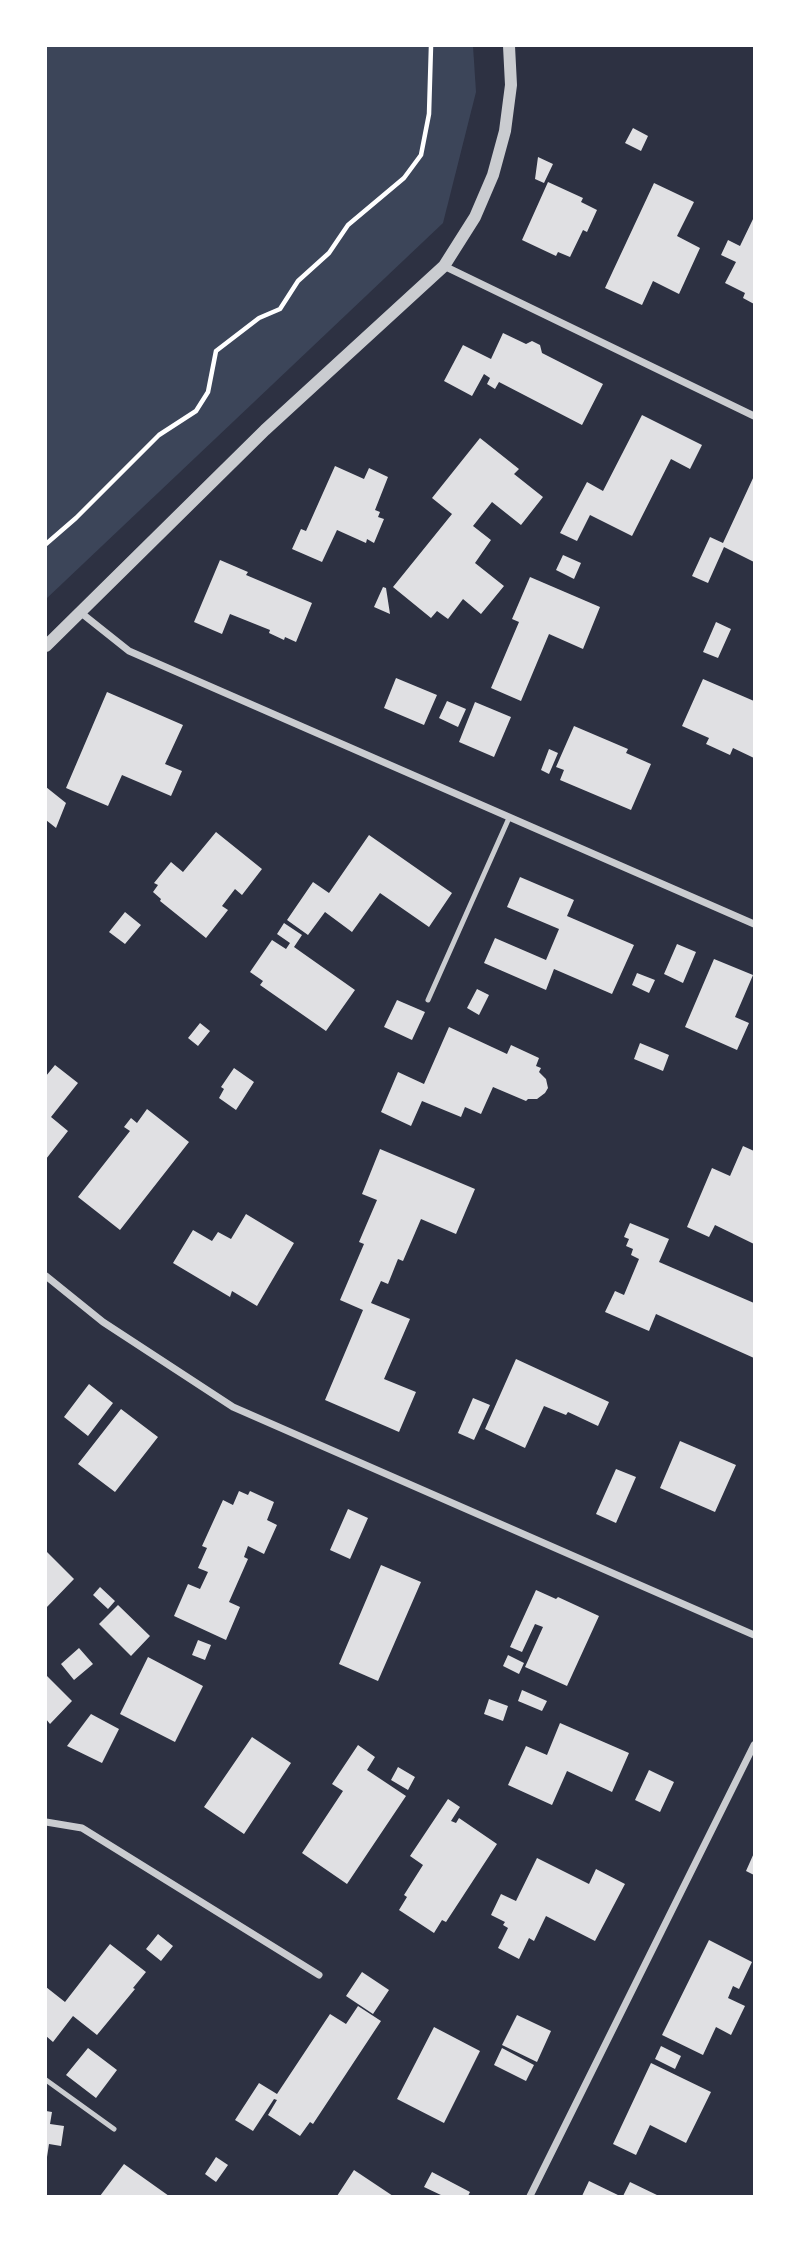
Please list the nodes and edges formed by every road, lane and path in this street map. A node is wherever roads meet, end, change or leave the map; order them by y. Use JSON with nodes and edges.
{"nodes":[{"id":1,"x":431,"y":46,"type":"edge"},
{"id":2,"x":509,"y":46,"type":"edge"},
{"id":3,"x":444,"y":266,"type":"junction"},
{"id":4,"x":754,"y":416,"type":"edge"},
{"id":5,"x":46,"y":544,"type":"edge"},
{"id":6,"x":80,"y":612,"type":"junction"},
{"id":7,"x":46,"y":646,"type":"edge"},
{"id":8,"x":509,"y":818,"type":"junction"},
{"id":9,"x":754,"y":924,"type":"edge"},
{"id":10,"x":428,"y":1000,"type":"dead end"},
{"id":11,"x":46,"y":1276,"type":"edge"},
{"id":12,"x":754,"y":1635,"type":"edge"},
{"id":13,"x":754,"y":1745,"type":"edge"},
{"id":14,"x":46,"y":1822,"type":"edge"},
{"id":15,"x":319,"y":1975,"type":"dead end"},
{"id":16,"x":46,"y":2080,"type":"edge"},
{"id":17,"x":114,"y":2129,"type":"dead end"},
{"id":18,"x":530,"y":2196,"type":"edge"}],
"edges":[{"from":1,"to":5,"type":"path"},
{"from":2,"to":3,"type":"street"},
{"from":3,"to":4,"type":"street"},
{"from":3,"to":6,"type":"street"},
{"from":6,"to":7,"type":"street"},
{"from":6,"to":8,"type":"street"},
{"from":8,"to":9,"type":"street"},
{"from":8,"to":10,"type":"lane"},
{"from":11,"to":12,"type":"street"},
{"from":13,"to":18,"type":"street"},
{"from":14,"to":15,"type":"street"},
{"from":16,"to":17,"type":"lane"}]}
